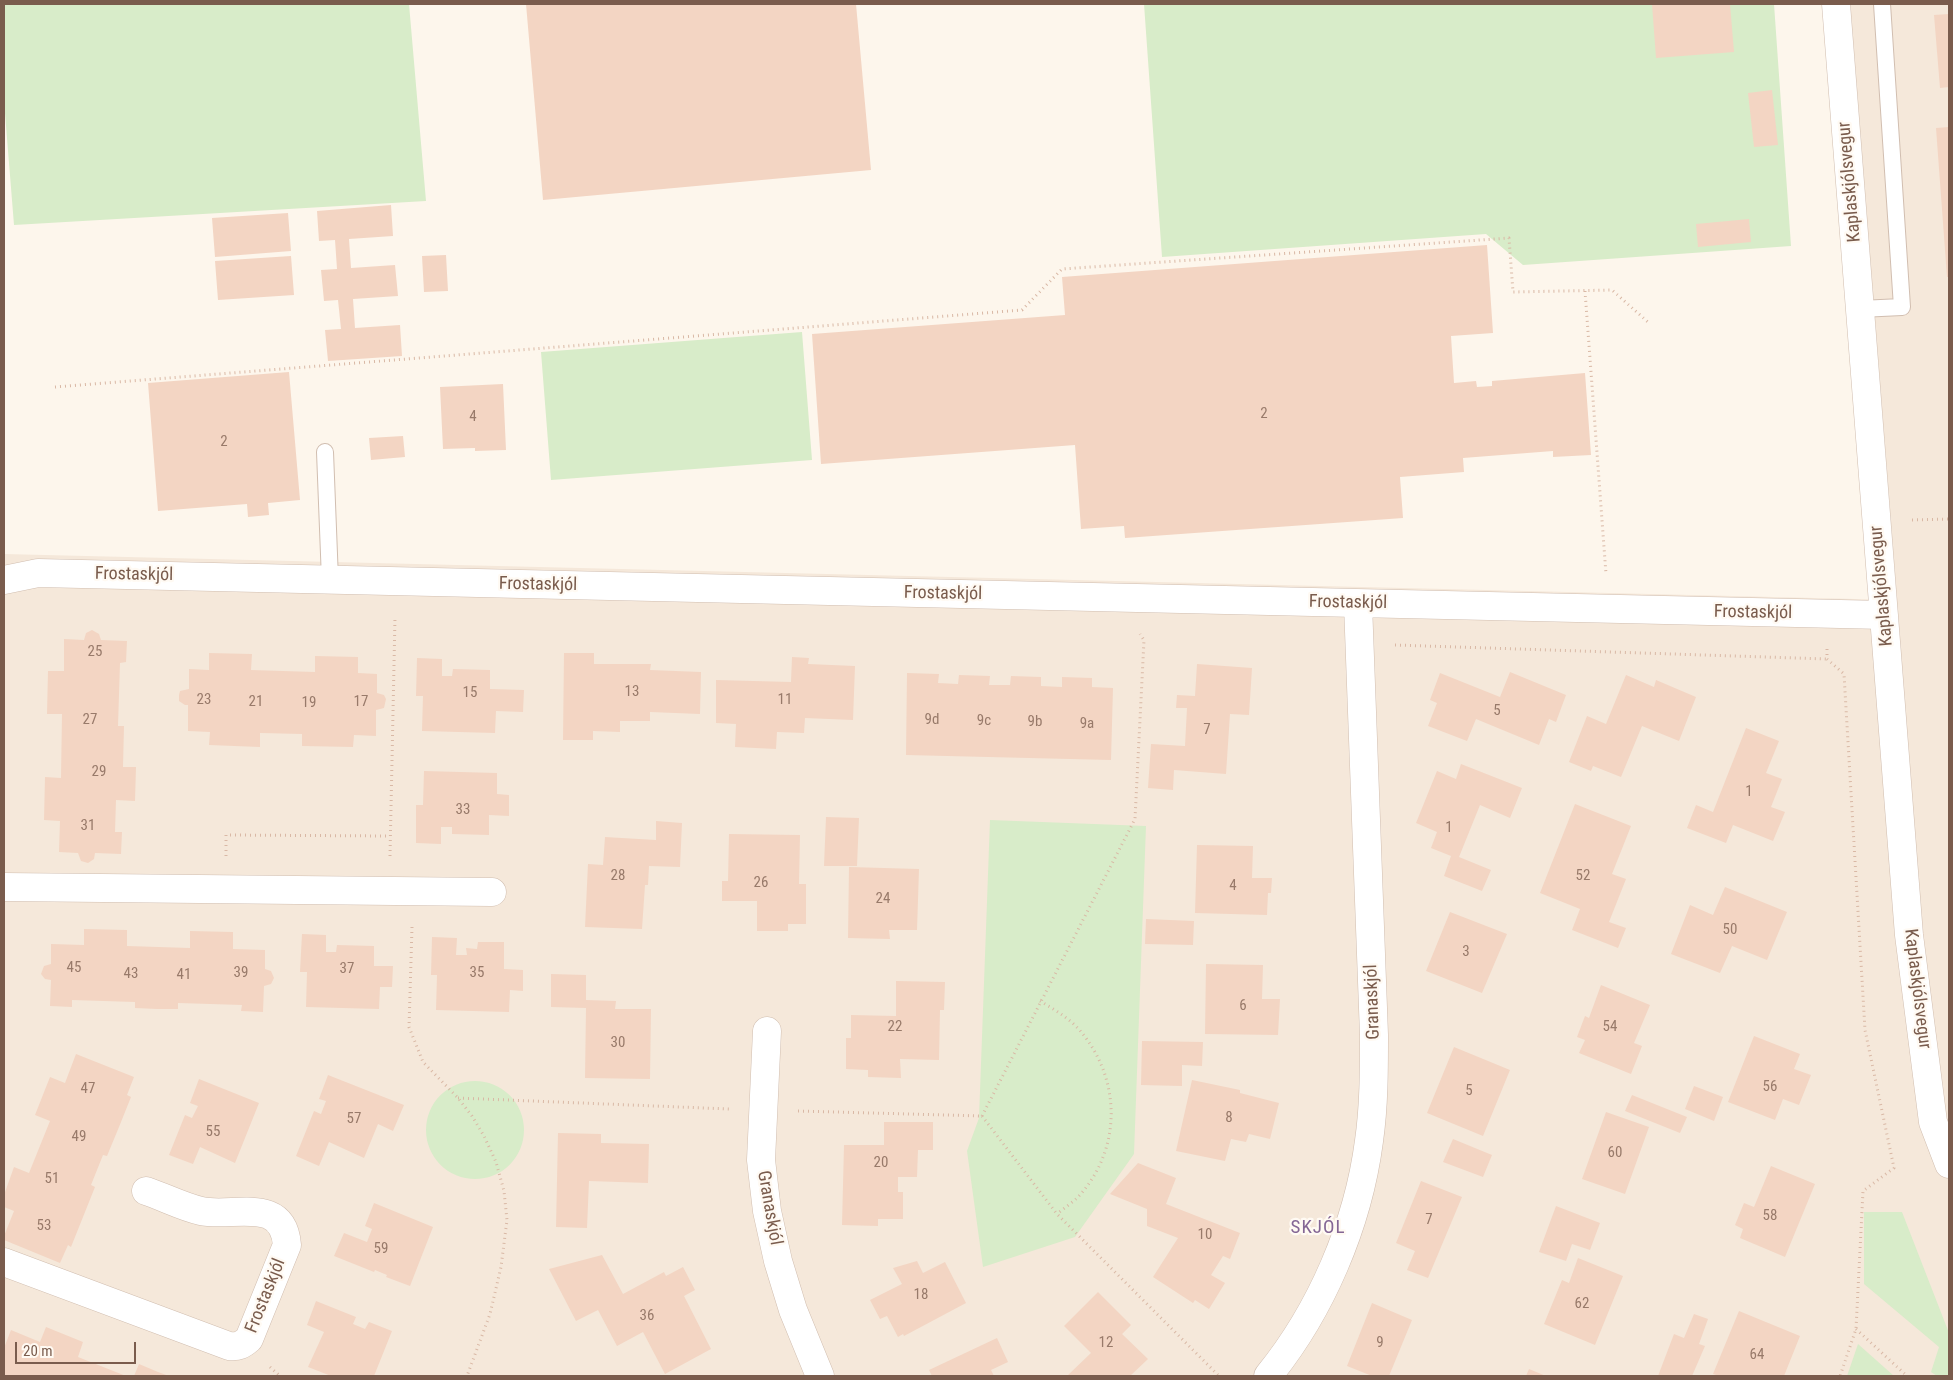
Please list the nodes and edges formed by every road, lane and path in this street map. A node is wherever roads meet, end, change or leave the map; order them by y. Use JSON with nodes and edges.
{"nodes":[{"id":1,"x":1836,"y":4,"type":"edge"},
{"id":2,"x":1882,"y":4,"type":"edge"},
{"id":3,"x":1585,"y":291,"type":"junction"},
{"id":4,"x":1860,"y":309,"type":"junction"},
{"id":5,"x":1650,"y":323,"type":"dead end"},
{"id":6,"x":55,"y":387,"type":"dead end"},
{"id":7,"x":325,"y":452,"type":"dead end"},
{"id":8,"x":1949,"y":519,"type":"edge"},
{"id":9,"x":1909,"y":520,"type":"dead end"},
{"id":10,"x":4,"y":580,"type":"edge"},
{"id":11,"x":330,"y":580,"type":"junction"},
{"id":12,"x":396,"y":581,"type":"junction"},
{"id":13,"x":1134,"y":599,"type":"junction"},
{"id":14,"x":1358,"y":604,"type":"junction"},
{"id":15,"x":1608,"y":610,"type":"junction"},
{"id":16,"x":1828,"y":614,"type":"junction"},
{"id":17,"x":1884,"y":615,"type":"junction"},
{"id":18,"x":1360,"y":645,"type":"junction"},
{"id":19,"x":1826,"y":659,"type":"junction"},
{"id":20,"x":390,"y":836,"type":"junction"},
{"id":21,"x":4,"y":887,"type":"edge"},
{"id":22,"x":225,"y":889,"type":"junction"},
{"id":23,"x":401,"y":891,"type":"junction"},
{"id":24,"x":492,"y":892,"type":"dead end"},
{"id":25,"x":1040,"y":1001,"type":"junction"},
{"id":26,"x":767,"y":1031,"type":"dead end"},
{"id":27,"x":458,"y":1098,"type":"junction"},
{"id":28,"x":763,"y":1110,"type":"junction"},
{"id":29,"x":982,"y":1116,"type":"junction"},
{"id":30,"x":1949,"y":1164,"type":"edge"},
{"id":31,"x":146,"y":1191,"type":"dead end"},
{"id":32,"x":1057,"y":1214,"type":"junction"},
{"id":33,"x":4,"y":1262,"type":"edge"},
{"id":34,"x":1856,"y":1330,"type":"junction"},
{"id":35,"x":466,"y":1376,"type":"edge"},
{"id":36,"x":820,"y":1376,"type":"edge"},
{"id":37,"x":1219,"y":1376,"type":"edge"},
{"id":38,"x":1268,"y":1376,"type":"edge"},
{"id":39,"x":1840,"y":1376,"type":"edge"},
{"id":40,"x":1908,"y":1376,"type":"edge"}],
"edges":[{"from":1,"to":4,"type":"street","name":"Kaplaskjólsvegur"},
{"from":2,"to":4,"type":"lane"},
{"from":3,"to":5,"type":"path"},
{"from":3,"to":6,"type":"path"},
{"from":3,"to":15,"type":"path"},
{"from":4,"to":17,"type":"street","name":"Kaplaskjólsvegur"},
{"from":7,"to":11,"type":"lane"},
{"from":8,"to":9,"type":"path"},
{"from":10,"to":11,"type":"street","name":"Frostaskjól"},
{"from":11,"to":12,"type":"street","name":"Frostaskjól"},
{"from":12,"to":13,"type":"street","name":"Frostaskjól"},
{"from":12,"to":20,"type":"path"},
{"from":13,"to":14,"type":"street","name":"Frostaskjól"},
{"from":13,"to":25,"type":"path"},
{"from":14,"to":15,"type":"street","name":"Frostaskjól"},
{"from":14,"to":18,"type":"street","name":"Granaskjól"},
{"from":15,"to":16,"type":"street","name":"Frostaskjól"},
{"from":16,"to":17,"type":"street","name":"Frostaskjól"},
{"from":16,"to":19,"type":"path"},
{"from":17,"to":30,"type":"street","name":"Kaplaskjólsvegur"},
{"from":18,"to":19,"type":"path"},
{"from":18,"to":38,"type":"street","name":"Granaskjól"},
{"from":19,"to":34,"type":"path"},
{"from":20,"to":22,"type":"path"},
{"from":20,"to":23,"type":"path"},
{"from":21,"to":22,"type":"street"},
{"from":22,"to":23,"type":"street"},
{"from":23,"to":24,"type":"street"},
{"from":23,"to":27,"type":"path"},
{"from":25,"to":29,"type":"path"},
{"from":25,"to":32,"type":"path"},
{"from":26,"to":28,"type":"street","name":"Granaskjól"},
{"from":27,"to":28,"type":"path"},
{"from":27,"to":35,"type":"path"},
{"from":28,"to":29,"type":"path"},
{"from":28,"to":36,"type":"street","name":"Granaskjól"},
{"from":29,"to":32,"type":"path"},
{"from":31,"to":33,"type":"street","name":"Frostaskjól"},
{"from":32,"to":37,"type":"path"},
{"from":34,"to":39,"type":"path"},
{"from":34,"to":40,"type":"path"}]}
